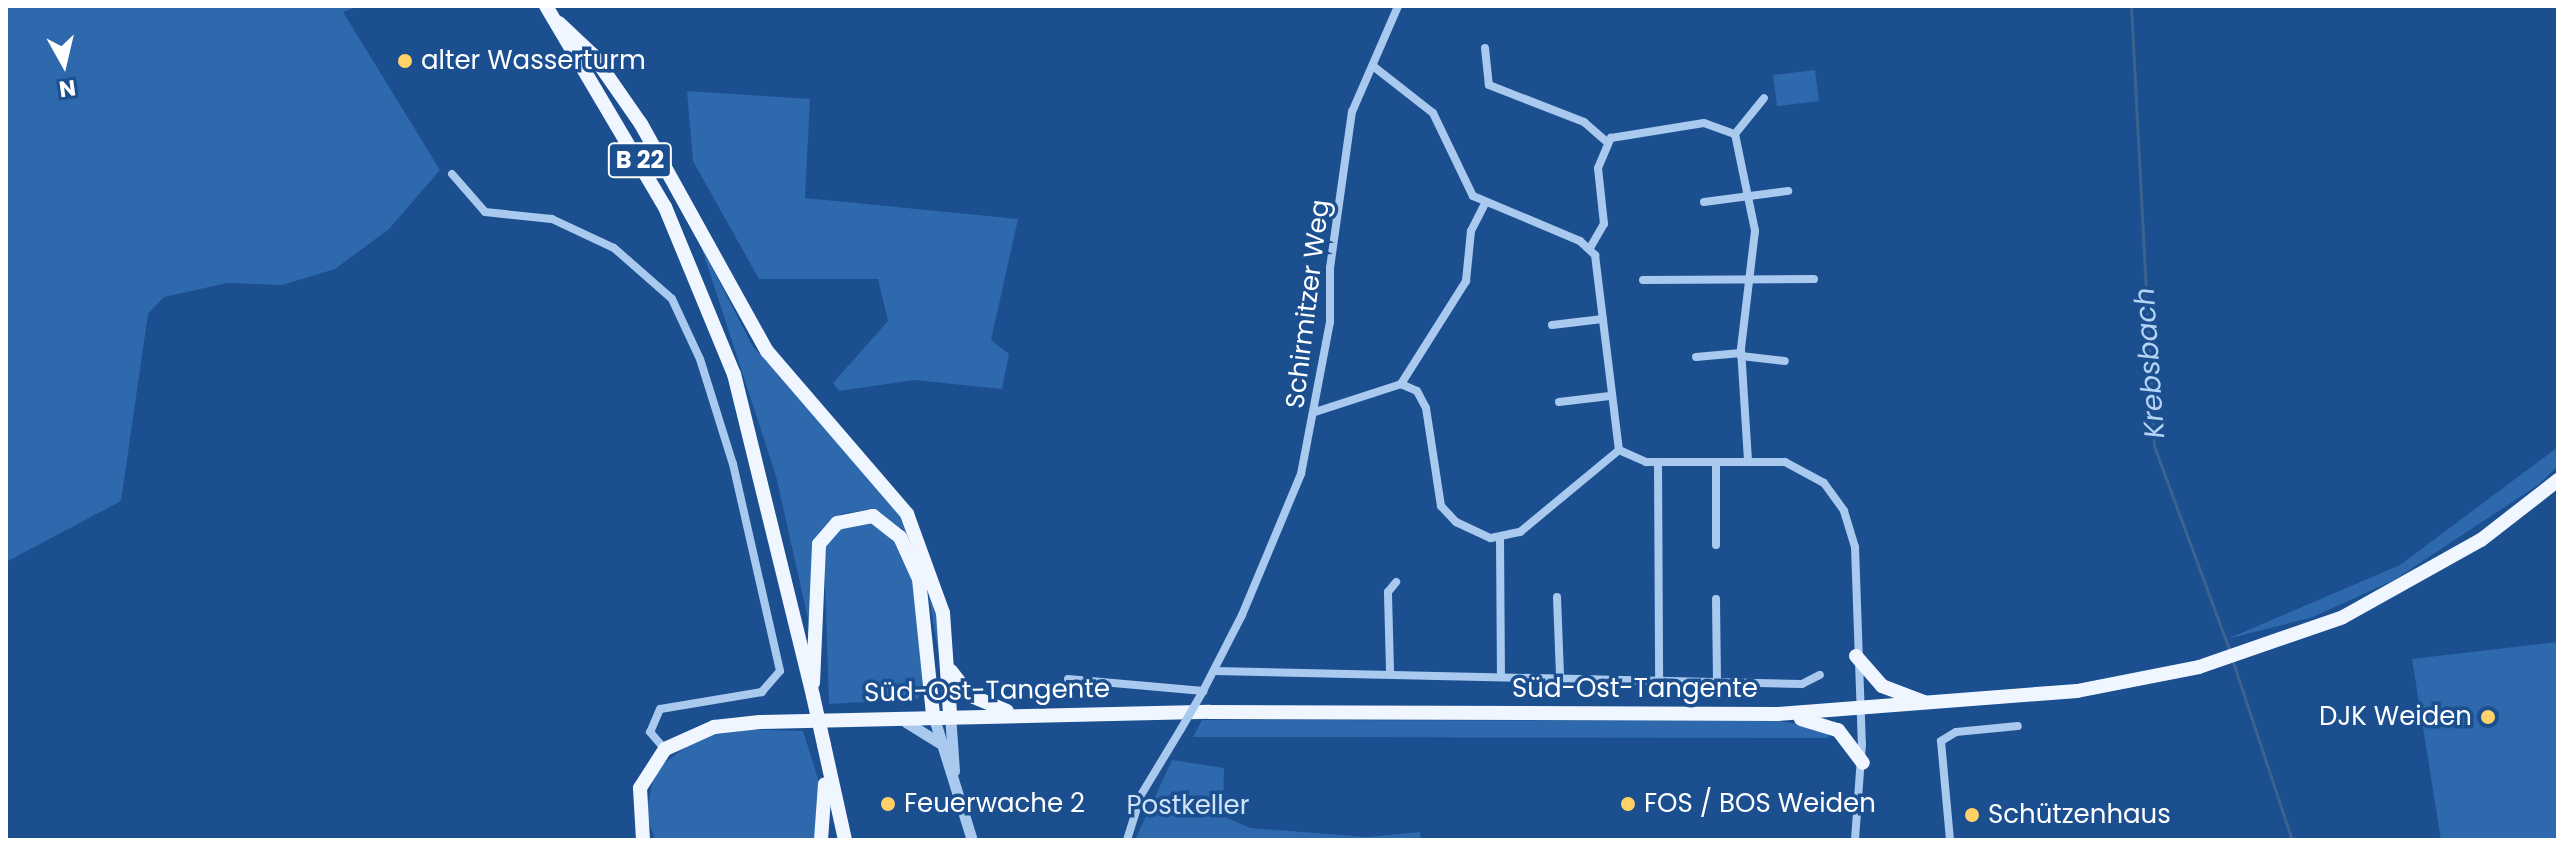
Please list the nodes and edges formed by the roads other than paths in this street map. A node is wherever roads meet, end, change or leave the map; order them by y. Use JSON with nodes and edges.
{"nodes":[{"id":1,"x":546,"y":6,"type":"edge"},
{"id":2,"x":1398,"y":6,"type":"edge"},
{"id":3,"x":559,"y":23,"type":"junction"},
{"id":4,"x":1485,"y":48,"type":"dead end"},
{"id":5,"x":1373,"y":66,"type":"junction"},
{"id":6,"x":1764,"y":98,"type":"dead end"},
{"id":7,"x":1735,"y":134,"type":"junction"},
{"id":8,"x":1607,"y":142,"type":"junction"},
{"id":9,"x":452,"y":174,"type":"dead end"},
{"id":10,"x":1788,"y":191,"type":"dead end"},
{"id":11,"x":1750,"y":196,"type":"junction"},
{"id":12,"x":1704,"y":202,"type":"dead end"},
{"id":13,"x":1485,"y":203,"type":"junction"},
{"id":14,"x":1590,"y":248,"type":"junction"},
{"id":15,"x":1753,"y":279,"type":"junction"},
{"id":16,"x":1814,"y":279,"type":"dead end"},
{"id":17,"x":1643,"y":280,"type":"dead end"},
{"id":18,"x":1603,"y":319,"type":"junction"},
{"id":19,"x":1552,"y":325,"type":"dead end"},
{"id":20,"x":1741,"y":354,"type":"junction"},
{"id":21,"x":1696,"y":357,"type":"dead end"},
{"id":22,"x":1785,"y":361,"type":"dead end"},
{"id":23,"x":1401,"y":384,"type":"junction"},
{"id":24,"x":1610,"y":396,"type":"junction"},
{"id":25,"x":1559,"y":402,"type":"dead end"},
{"id":26,"x":1315,"y":412,"type":"junction"},
{"id":27,"x":1619,"y":450,"type":"junction"},
{"id":28,"x":1748,"y":460,"type":"junction"},
{"id":29,"x":1716,"y":462,"type":"junction"},
{"id":30,"x":1658,"y":463,"type":"junction"},
{"id":31,"x":2558,"y":480,"type":"edge"},
{"id":32,"x":1500,"y":538,"type":"junction"},
{"id":33,"x":1716,"y":545,"type":"dead end"},
{"id":34,"x":1396,"y":582,"type":"dead end"},
{"id":35,"x":1557,"y":597,"type":"dead end"},
{"id":36,"x":1716,"y":599,"type":"dead end"},
{"id":37,"x":1856,"y":656,"type":"junction"},
{"id":38,"x":949,"y":669,"type":"junction"},
{"id":39,"x":1390,"y":670,"type":"junction"},
{"id":40,"x":1214,"y":671,"type":"junction"},
{"id":41,"x":1501,"y":673,"type":"junction"},
{"id":42,"x":1560,"y":674,"type":"junction"},
{"id":43,"x":1820,"y":675,"type":"dead end"},
{"id":44,"x":1659,"y":677,"type":"junction"},
{"id":45,"x":1068,"y":679,"type":"dead end"},
{"id":46,"x":1717,"y":680,"type":"junction"},
{"id":47,"x":1203,"y":691,"type":"junction"},
{"id":48,"x":812,"y":692,"type":"junction"},
{"id":49,"x":1936,"y":705,"type":"junction"},
{"id":50,"x":1860,"y":710,"type":"junction"},
{"id":51,"x":950,"y":714,"type":"junction"},
{"id":52,"x":1015,"y":714,"type":"junction"},
{"id":53,"x":1777,"y":714,"type":"junction"},
{"id":54,"x":933,"y":715,"type":"junction"},
{"id":55,"x":883,"y":716,"type":"junction"},
{"id":56,"x":2018,"y":726,"type":"dead end"},
{"id":57,"x":941,"y":746,"type":"junction"},
{"id":58,"x":665,"y":749,"type":"junction"},
{"id":59,"x":826,"y":752,"type":"junction"},
{"id":60,"x":1863,"y":763,"type":"junction"},
{"id":61,"x":956,"y":799,"type":"junction"},
{"id":62,"x":643,"y":840,"type":"edge"},
{"id":63,"x":821,"y":840,"type":"edge"},
{"id":64,"x":845,"y":840,"type":"edge"},
{"id":65,"x":972,"y":840,"type":"edge"},
{"id":66,"x":1127,"y":840,"type":"edge"},
{"id":67,"x":1855,"y":840,"type":"edge"},
{"id":68,"x":1950,"y":840,"type":"edge"}],
"edges":[{"from":1,"to":3,"type":"main road","number":"B 22"},
{"from":2,"to":5,"type":"street","name":"Schirmitzer Weg"},
{"from":3,"to":38,"type":"main road"},
{"from":3,"to":48,"type":"main road","number":"B 22"},
{"from":4,"to":8,"type":"street"},
{"from":5,"to":13,"type":"street"},
{"from":5,"to":26,"type":"street","name":"Schirmitzer Weg"},
{"from":6,"to":7,"type":"street"},
{"from":7,"to":8,"type":"street"},
{"from":7,"to":11,"type":"street"},
{"from":8,"to":14,"type":"street"},
{"from":9,"to":58,"type":"street"},
{"from":10,"to":11,"type":"street"},
{"from":11,"to":12,"type":"street"},
{"from":11,"to":15,"type":"street"},
{"from":13,"to":14,"type":"street"},
{"from":13,"to":23,"type":"street"},
{"from":14,"to":18,"type":"street"},
{"from":15,"to":16,"type":"street"},
{"from":15,"to":17,"type":"street"},
{"from":15,"to":20,"type":"street"},
{"from":18,"to":19,"type":"street"},
{"from":18,"to":24,"type":"street"},
{"from":20,"to":21,"type":"street"},
{"from":20,"to":22,"type":"street"},
{"from":20,"to":28,"type":"street"},
{"from":23,"to":26,"type":"street"},
{"from":23,"to":32,"type":"street"},
{"from":24,"to":25,"type":"street"},
{"from":24,"to":27,"type":"street"},
{"from":26,"to":40,"type":"street","name":"Schirmitzer Weg"},
{"from":27,"to":30,"type":"street"},
{"from":27,"to":32,"type":"street"},
{"from":28,"to":29,"type":"street"},
{"from":28,"to":37,"type":"street"},
{"from":29,"to":30,"type":"street"},
{"from":29,"to":33,"type":"street"},
{"from":30,"to":44,"type":"street"},
{"from":31,"to":49,"type":"main road","name":"Süd-Ost-Tangente"},
{"from":32,"to":41,"type":"street"},
{"from":34,"to":39,"type":"street"},
{"from":35,"to":42,"type":"street"},
{"from":36,"to":46,"type":"street"},
{"from":37,"to":49,"type":"main road"},
{"from":37,"to":50,"type":"street"},
{"from":38,"to":51,"type":"main road"},
{"from":38,"to":52,"type":"main road"},
{"from":39,"to":40,"type":"street"},
{"from":39,"to":41,"type":"street"},
{"from":40,"to":47,"type":"street","name":"Schirmitzer Weg"},
{"from":41,"to":42,"type":"street"},
{"from":42,"to":44,"type":"street"},
{"from":43,"to":46,"type":"street"},
{"from":44,"to":46,"type":"street"},
{"from":45,"to":47,"type":"street"},
{"from":47,"to":66,"type":"street","name":"Schirmitzer Weg","bridge":true},
{"from":48,"to":54,"type":"main road"},
{"from":48,"to":59,"type":"main road","number":"B 22","bridge":true},
{"from":49,"to":50,"type":"main road","name":"Süd-Ost-Tangente"},
{"from":50,"to":53,"type":"main road","name":"Süd-Ost-Tangente"},
{"from":50,"to":60,"type":"street"},
{"from":51,"to":52,"type":"main road","name":"Süd-Ost-Tangente"},
{"from":51,"to":54,"type":"main road","name":"Süd-Ost-Tangente"},
{"from":51,"to":61,"type":"street"},
{"from":52,"to":53,"type":"main road","name":"Süd-Ost-Tangente"},
{"from":53,"to":60,"type":"main road"},
{"from":54,"to":55,"type":"main road","name":"Süd-Ost-Tangente"},
{"from":54,"to":57,"type":"street"},
{"from":55,"to":57,"type":"street"},
{"from":55,"to":58,"type":"main road","name":"Süd-Ost-Tangente"},
{"from":56,"to":68,"type":"street"},
{"from":57,"to":61,"type":"street"},
{"from":58,"to":62,"type":"main road"},
{"from":59,"to":63,"type":"main road","number":"B 22"},
{"from":59,"to":64,"type":"main road","number":"B 22"},
{"from":60,"to":67,"type":"street"},
{"from":61,"to":65,"type":"street"}]}
